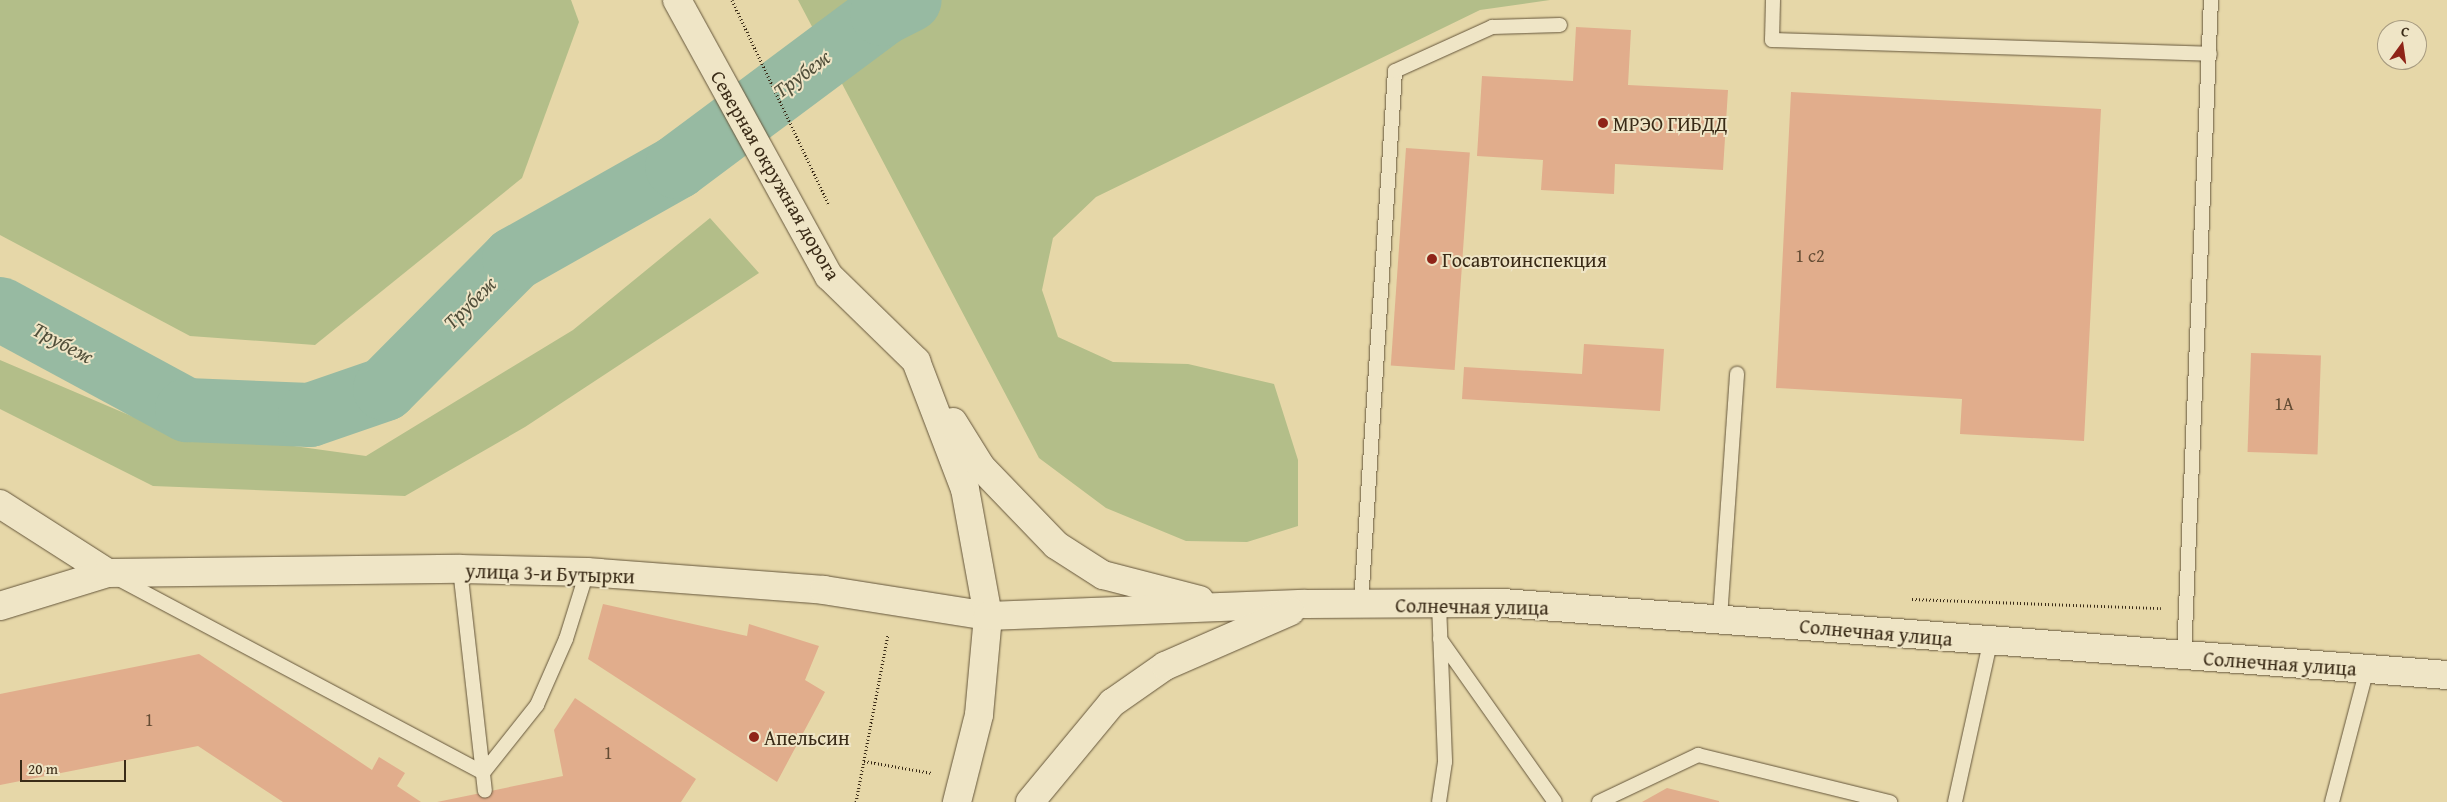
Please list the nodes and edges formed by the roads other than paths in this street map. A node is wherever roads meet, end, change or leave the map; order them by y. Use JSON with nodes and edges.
{"nodes":[{"id":1,"x":677,"y":0,"type":"edge"},
{"id":2,"x":1773,"y":0,"type":"edge"},
{"id":3,"x":2211,"y":0,"type":"edge"},
{"id":4,"x":1560,"y":25,"type":"dead end"},
{"id":5,"x":2210,"y":54,"type":"junction"},
{"id":6,"x":916,"y":361,"type":"junction"},
{"id":7,"x":1737,"y":374,"type":"dead end"},
{"id":8,"x":0,"y":504,"type":"edge"},
{"id":9,"x":460,"y":569,"type":"junction"},
{"id":10,"x":587,"y":572,"type":"junction"},
{"id":11,"x":108,"y":573,"type":"junction"},
{"id":12,"x":1305,"y":604,"type":"junction"},
{"id":13,"x":1361,"y":604,"type":"junction"},
{"id":14,"x":1438,"y":604,"type":"junction"},
{"id":15,"x":0,"y":606,"type":"edge"},
{"id":16,"x":1229,"y":607,"type":"junction"},
{"id":17,"x":988,"y":616,"type":"junction"},
{"id":18,"x":1720,"y":618,"type":"junction"},
{"id":19,"x":1440,"y":639,"type":"junction"},
{"id":20,"x":1990,"y":643,"type":"junction"},
{"id":21,"x":2184,"y":657,"type":"junction"},
{"id":22,"x":2367,"y":669,"type":"junction"},
{"id":23,"x":2447,"y":675,"type":"edge"},
{"id":24,"x":483,"y":773,"type":"junction"},
{"id":25,"x":485,"y":791,"type":"dead end"},
{"id":26,"x":958,"y":802,"type":"edge"},
{"id":27,"x":1030,"y":802,"type":"edge"},
{"id":28,"x":1439,"y":802,"type":"edge"},
{"id":29,"x":1555,"y":802,"type":"edge"},
{"id":30,"x":1598,"y":802,"type":"edge"},
{"id":31,"x":1890,"y":802,"type":"edge"},
{"id":32,"x":1955,"y":802,"type":"edge"},
{"id":33,"x":2332,"y":802,"type":"edge"}],
"edges":[{"from":1,"to":6,"type":"main road","name":"Северная окружная дорога"},
{"from":2,"to":5,"type":"lane"},
{"from":3,"to":5,"type":"lane"},
{"from":4,"to":13,"type":"lane"},
{"from":5,"to":21,"type":"lane"},
{"from":6,"to":16,"type":"main road"},
{"from":6,"to":17,"type":"main road","name":"Северная окружная дорога"},
{"from":7,"to":18,"type":"lane"},
{"from":8,"to":11,"type":"main road"},
{"from":9,"to":10,"type":"main road","name":"улица 3-и Бутырки"},
{"from":9,"to":11,"type":"main road","name":"улица 3-и Бутырки"},
{"from":9,"to":24,"type":"lane"},
{"from":10,"to":17,"type":"main road","name":"улица 3-и Бутырки"},
{"from":10,"to":24,"type":"lane"},
{"from":11,"to":15,"type":"main road","name":"улица 3-и Бутырки"},
{"from":11,"to":24,"type":"lane"},
{"from":12,"to":13,"type":"main road","name":"Солнечная улица"},
{"from":12,"to":16,"type":"main road","name":"Солнечная улица"},
{"from":12,"to":27,"type":"main road","name":"Солнечная улица"},
{"from":13,"to":14,"type":"main road","name":"Солнечная улица"},
{"from":14,"to":18,"type":"main road","name":"Солнечная улица"},
{"from":14,"to":19,"type":"lane"},
{"from":16,"to":17,"type":"main road","name":"Солнечная улица"},
{"from":17,"to":26,"type":"main road","name":"Северная окружная дорога"},
{"from":18,"to":20,"type":"main road","name":"Солнечная улица"},
{"from":19,"to":28,"type":"lane"},
{"from":19,"to":29,"type":"lane"},
{"from":20,"to":21,"type":"main road","name":"Солнечная улица"},
{"from":20,"to":32,"type":"lane"},
{"from":21,"to":22,"type":"main road","name":"Солнечная улица"},
{"from":22,"to":23,"type":"main road","name":"Солнечная улица"},
{"from":22,"to":33,"type":"lane"},
{"from":24,"to":25,"type":"lane"},
{"from":30,"to":31,"type":"lane"}]}
